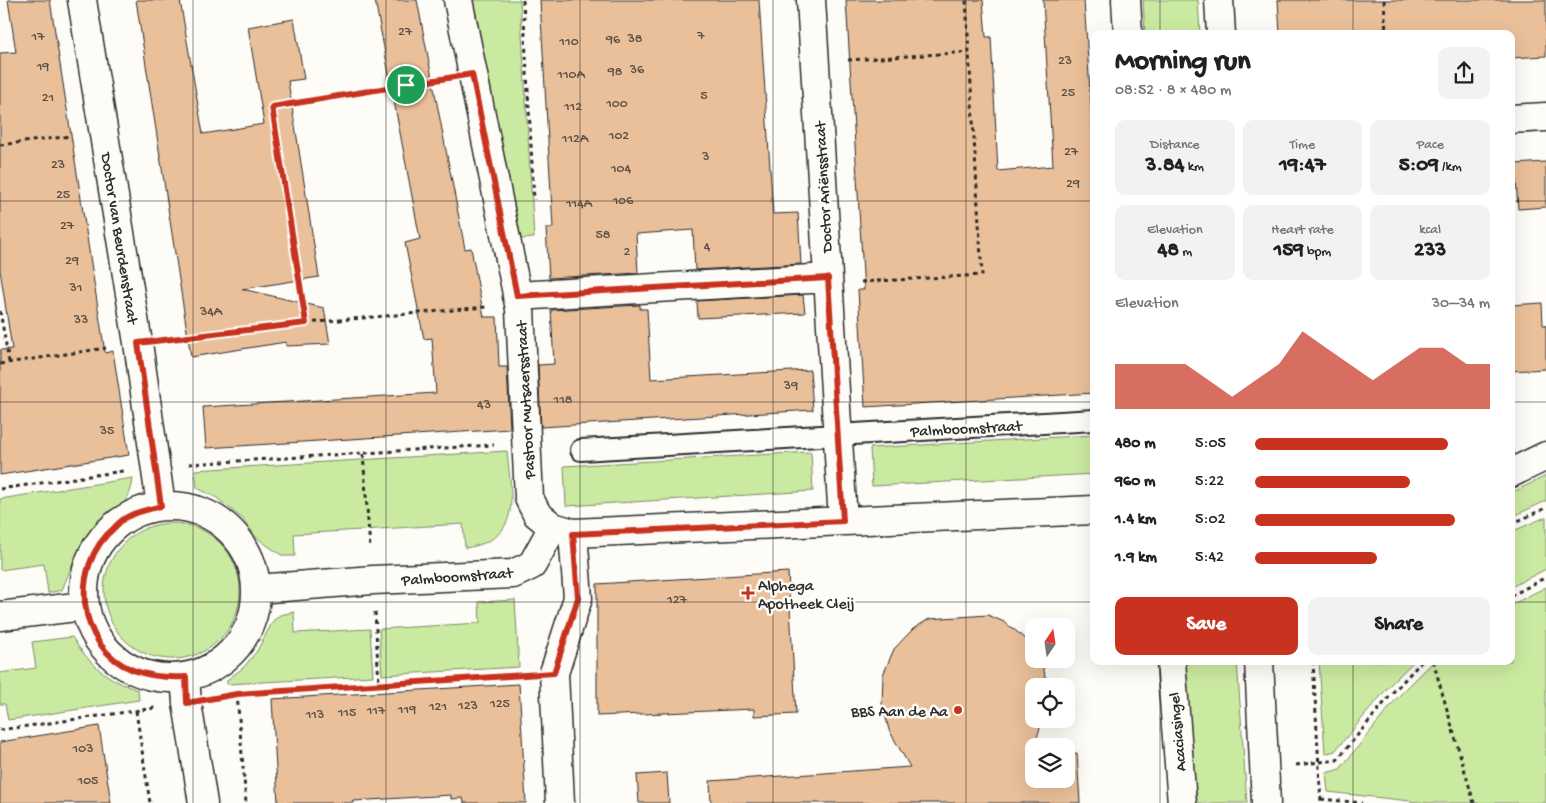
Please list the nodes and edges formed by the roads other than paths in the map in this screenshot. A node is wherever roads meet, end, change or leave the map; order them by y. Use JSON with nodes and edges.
{"nodes":[{"id":1,"x":82,"y":0,"type":"edge"},
{"id":2,"x":458,"y":0,"type":"edge"},
{"id":3,"x":811,"y":0,"type":"edge"},
{"id":4,"x":1126,"y":0,"type":"edge"},
{"id":5,"x":1219,"y":0,"type":"edge"},
{"id":6,"x":1128,"y":30,"type":"edge"},
{"id":7,"x":1221,"y":30,"type":"edge"},
{"id":8,"x":1546,"y":117,"type":"edge"},
{"id":9,"x":1515,"y":120,"type":"edge"},
{"id":10,"x":828,"y":278,"type":"junction"},
{"id":11,"x":517,"y":296,"type":"junction"},
{"id":12,"x":1090,"y":420,"type":"edge"},
{"id":13,"x":838,"y":434,"type":"junction"},
{"id":14,"x":581,"y":450,"type":"dead end"},
{"id":15,"x":1546,"y":456,"type":"edge"},
{"id":16,"x":1515,"y":471,"type":"edge"},
{"id":17,"x":161,"y":506,"type":"junction"},
{"id":18,"x":1090,"y":510,"type":"edge"},
{"id":19,"x":843,"y":521,"type":"junction"},
{"id":20,"x":563,"y":530,"type":"junction"},
{"id":21,"x":257,"y":589,"type":"junction"},
{"id":22,"x":84,"y":606,"type":"junction"},
{"id":23,"x":0,"y":616,"type":"edge"},
{"id":24,"x":1171,"y":665,"type":"edge"},
{"id":25,"x":1259,"y":665,"type":"edge"},
{"id":26,"x":186,"y":690,"type":"junction"},
{"id":27,"x":203,"y":803,"type":"edge"},
{"id":28,"x":560,"y":803,"type":"edge"},
{"id":29,"x":1182,"y":803,"type":"edge"},
{"id":30,"x":1266,"y":803,"type":"edge"}],
"edges":[{"from":1,"to":17,"type":"street","name":"Doctor van Beurdenstraat"},
{"from":2,"to":11,"type":"street","name":"Pastoor Mutsaersstraat"},
{"from":3,"to":10,"type":"street","name":"Doctor Ariënsstraat"},
{"from":4,"to":6,"type":"street"},
{"from":5,"to":7,"type":"street"},
{"from":8,"to":9,"type":"street"},
{"from":10,"to":11,"type":"street"},
{"from":10,"to":13,"type":"street","name":"Doctor Ariënsstraat"},
{"from":11,"to":20,"type":"street","name":"Pastoor Mutsaersstraat"},
{"from":12,"to":13,"type":"lane","name":"Palmboomstraat"},
{"from":13,"to":14,"type":"lane","name":"Palmboomstraat"},
{"from":13,"to":19,"type":"street"},
{"from":15,"to":16,"type":"street"},
{"from":17,"to":21,"type":"street"},
{"from":17,"to":22,"type":"street"},
{"from":18,"to":19,"type":"street"},
{"from":19,"to":20,"type":"street"},
{"from":20,"to":21,"type":"street","name":"Palmboomstraat"},
{"from":20,"to":28,"type":"street"},
{"from":21,"to":26,"type":"street"},
{"from":22,"to":23,"type":"street"},
{"from":22,"to":26,"type":"street"},
{"from":24,"to":29,"type":"street","name":"Acaciasingel"},
{"from":25,"to":30,"type":"street"},
{"from":26,"to":27,"type":"street"}]}
